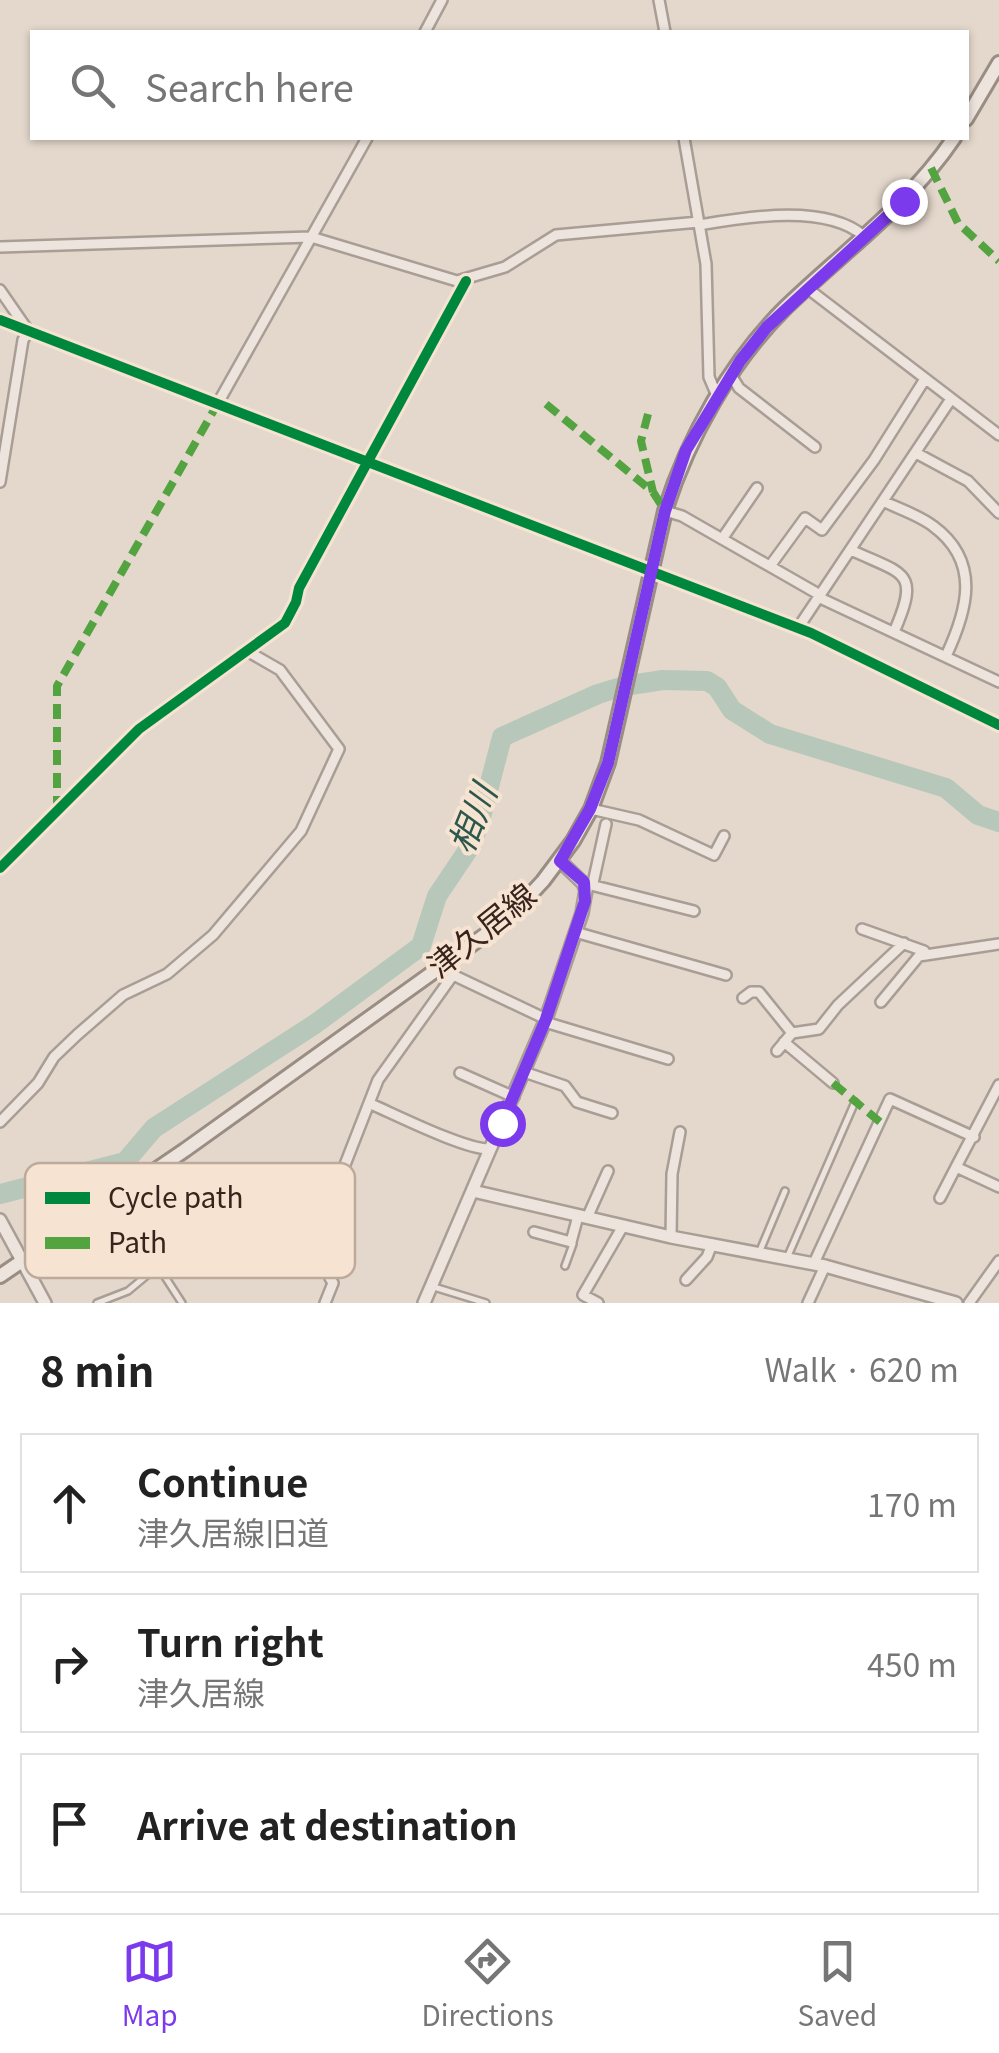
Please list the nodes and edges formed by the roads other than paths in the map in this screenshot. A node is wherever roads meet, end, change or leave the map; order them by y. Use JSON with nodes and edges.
{"nodes":[{"id":1,"x":442,"y":0,"type":"edge"},
{"id":2,"x":659,"y":0,"type":"edge"},
{"id":3,"x":425,"y":30,"type":"edge"},
{"id":4,"x":665,"y":30,"type":"edge"},
{"id":5,"x":999,"y":63,"type":"edge"},
{"id":6,"x":969,"y":113,"type":"edge"},
{"id":7,"x":366,"y":140,"type":"edge"},
{"id":8,"x":684,"y":140,"type":"edge"},
{"id":9,"x":952,"y":140,"type":"edge"},
{"id":10,"x":699,"y":224,"type":"junction"},
{"id":11,"x":311,"y":237,"type":"junction"},
{"id":12,"x":866,"y":237,"type":"junction"},
{"id":13,"x":0,"y":247,"type":"edge"},
{"id":14,"x":466,"y":281,"type":"junction"},
{"id":15,"x":807,"y":288,"type":"junction"},
{"id":16,"x":0,"y":290,"type":"edge"},
{"id":17,"x":0,"y":320,"type":"edge"},
{"id":18,"x":28,"y":331,"type":"junction"},
{"id":19,"x":731,"y":375,"type":"junction"},
{"id":20,"x":925,"y":379,"type":"junction"},
{"id":21,"x":718,"y":399,"type":"junction"},
{"id":22,"x":951,"y":399,"type":"junction"},
{"id":23,"x":218,"y":404,"type":"junction"},
{"id":24,"x":999,"y":435,"type":"edge"},
{"id":25,"x":815,"y":447,"type":"dead end"},
{"id":26,"x":916,"y":452,"type":"junction"},
{"id":27,"x":367,"y":462,"type":"junction"},
{"id":28,"x":0,"y":482,"type":"edge"},
{"id":29,"x":757,"y":488,"type":"dead end"},
{"id":30,"x":883,"y":501,"type":"junction"},
{"id":31,"x":665,"y":511,"type":"junction"},
{"id":32,"x":999,"y":513,"type":"edge"},
{"id":33,"x":722,"y":538,"type":"junction"},
{"id":34,"x":851,"y":550,"type":"junction"},
{"id":35,"x":770,"y":566,"type":"junction"},
{"id":36,"x":653,"y":573,"type":"junction"},
{"id":37,"x":819,"y":596,"type":"junction"},
{"id":38,"x":798,"y":628,"type":"junction"},
{"id":39,"x":894,"y":632,"type":"junction"},
{"id":40,"x":247,"y":651,"type":"junction"},
{"id":41,"x":946,"y":656,"type":"junction"},
{"id":42,"x":999,"y":681,"type":"edge"},
{"id":43,"x":999,"y":725,"type":"edge"},
{"id":44,"x":590,"y":809,"type":"junction"},
{"id":45,"x":606,"y":824,"type":"dead end"},
{"id":46,"x":724,"y":836,"type":"dead end"},
{"id":47,"x":560,"y":861,"type":"junction"},
{"id":48,"x":0,"y":868,"type":"edge"},
{"id":49,"x":588,"y":883,"type":"junction"},
{"id":50,"x":694,"y":910,"type":"dead end"},
{"id":51,"x":862,"y":929,"type":"dead end"},
{"id":52,"x":575,"y":932,"type":"junction"},
{"id":53,"x":904,"y":943,"type":"junction"},
{"id":54,"x":999,"y":944,"type":"edge"},
{"id":55,"x":927,"y":955,"type":"junction"},
{"id":56,"x":449,"y":969,"type":"junction"},
{"id":57,"x":726,"y":975,"type":"dead end"},
{"id":58,"x":743,"y":998,"type":"dead end"},
{"id":59,"x":881,"y":1002,"type":"dead end"},
{"id":60,"x":545,"y":1020,"type":"junction"},
{"id":61,"x":792,"y":1033,"type":"junction"},
{"id":62,"x":784,"y":1042,"type":"junction"},
{"id":63,"x":776,"y":1051,"type":"dead end"},
{"id":64,"x":668,"y":1059,"type":"dead end"},
{"id":65,"x":524,"y":1072,"type":"junction"},
{"id":66,"x":460,"y":1074,"type":"dead end"},
{"id":67,"x":833,"y":1084,"type":"dead end"},
{"id":68,"x":999,"y":1085,"type":"edge"},
{"id":69,"x":514,"y":1097,"type":"junction"},
{"id":70,"x":855,"y":1102,"type":"dead end"},
{"id":71,"x":371,"y":1104,"type":"junction"},
{"id":72,"x":988,"y":1110,"type":"junction"},
{"id":73,"x":612,"y":1113,"type":"dead end"},
{"id":74,"x":999,"y":1115,"type":"edge"},
{"id":75,"x":0,"y":1122,"type":"edge"},
{"id":76,"x":680,"y":1132,"type":"dead end"},
{"id":77,"x":974,"y":1137,"type":"junction"},
{"id":78,"x":492,"y":1149,"type":"junction"},
{"id":79,"x":165,"y":1163,"type":"edge"},
{"id":80,"x":346,"y":1163,"type":"edge"},
{"id":81,"x":956,"y":1167,"type":"junction"},
{"id":82,"x":608,"y":1170,"type":"dead end"},
{"id":83,"x":999,"y":1187,"type":"edge"},
{"id":84,"x":473,"y":1190,"type":"junction"},
{"id":85,"x":785,"y":1191,"type":"dead end"},
{"id":86,"x":940,"y":1198,"type":"dead end"},
{"id":87,"x":582,"y":1217,"type":"junction"},
{"id":88,"x":0,"y":1220,"type":"edge"},
{"id":89,"x":622,"y":1226,"type":"junction"},
{"id":90,"x":534,"y":1232,"type":"dead end"},
{"id":91,"x":671,"y":1238,"type":"junction"},
{"id":92,"x":571,"y":1242,"type":"junction"},
{"id":93,"x":712,"y":1244,"type":"junction"},
{"id":94,"x":758,"y":1253,"type":"junction"},
{"id":95,"x":23,"y":1258,"type":"junction"},
{"id":96,"x":787,"y":1258,"type":"junction"},
{"id":97,"x":999,"y":1261,"type":"edge"},
{"id":98,"x":25,"y":1262,"type":"edge"},
{"id":99,"x":819,"y":1264,"type":"junction"},
{"id":100,"x":565,"y":1266,"type":"dead end"},
{"id":101,"x":0,"y":1276,"type":"edge"},
{"id":102,"x":33,"y":1278,"type":"edge"},
{"id":103,"x":144,"y":1278,"type":"edge"},
{"id":104,"x":166,"y":1278,"type":"edge"},
{"id":105,"x":330,"y":1278,"type":"edge"},
{"id":106,"x":686,"y":1280,"type":"dead end"},
{"id":107,"x":431,"y":1286,"type":"junction"},
{"id":108,"x":581,"y":1299,"type":"edge"},
{"id":109,"x":45,"y":1303,"type":"edge"},
{"id":110,"x":97,"y":1303,"type":"edge"},
{"id":111,"x":182,"y":1303,"type":"edge"},
{"id":112,"x":325,"y":1303,"type":"edge"},
{"id":113,"x":424,"y":1303,"type":"edge"},
{"id":114,"x":486,"y":1303,"type":"edge"},
{"id":115,"x":598,"y":1303,"type":"edge"},
{"id":116,"x":808,"y":1303,"type":"edge"},
{"id":117,"x":956,"y":1303,"type":"edge"},
{"id":118,"x":970,"y":1303,"type":"edge"}],
"edges":[{"from":1,"to":3,"type":"street"},
{"from":2,"to":4,"type":"street"},
{"from":5,"to":6,"type":"main road"},
{"from":7,"to":11,"type":"street"},
{"from":8,"to":10,"type":"street"},
{"from":9,"to":12,"type":"main road","name":"津久居線"},
{"from":10,"to":12,"type":"street"},
{"from":10,"to":14,"type":"street"},
{"from":10,"to":21,"type":"street"},
{"from":11,"to":13,"type":"street"},
{"from":11,"to":14,"type":"street"},
{"from":11,"to":23,"type":"street"},
{"from":12,"to":15,"type":"main road","name":"津久居線"},
{"from":14,"to":27,"type":"street"},
{"from":15,"to":19,"type":"main road","name":"津久居線"},
{"from":15,"to":20,"type":"street"},
{"from":16,"to":18,"type":"street"},
{"from":17,"to":18,"type":"street"},
{"from":18,"to":23,"type":"street"},
{"from":18,"to":28,"type":"street"},
{"from":19,"to":21,"type":"main road","name":"津久居線"},
{"from":19,"to":25,"type":"street"},
{"from":20,"to":22,"type":"street"},
{"from":20,"to":35,"type":"street"},
{"from":21,"to":31,"type":"main road","name":"津久居線"},
{"from":22,"to":24,"type":"street"},
{"from":22,"to":26,"type":"street"},
{"from":23,"to":27,"type":"street"},
{"from":26,"to":30,"type":"street"},
{"from":26,"to":32,"type":"street"},
{"from":27,"to":36,"type":"street"},
{"from":27,"to":40,"type":"street"},
{"from":29,"to":33,"type":"street"},
{"from":30,"to":34,"type":"street"},
{"from":30,"to":41,"type":"street"},
{"from":31,"to":33,"type":"street"},
{"from":31,"to":36,"type":"main road","name":"津久居線"},
{"from":33,"to":35,"type":"street"},
{"from":34,"to":37,"type":"street"},
{"from":34,"to":39,"type":"street"},
{"from":35,"to":37,"type":"street"},
{"from":36,"to":38,"type":"street"},
{"from":36,"to":44,"type":"main road","name":"津久居線"},
{"from":37,"to":38,"type":"street"},
{"from":37,"to":39,"type":"street"},
{"from":38,"to":43,"type":"street"},
{"from":39,"to":41,"type":"street"},
{"from":40,"to":48,"type":"street"},
{"from":40,"to":75,"type":"street"},
{"from":41,"to":42,"type":"street"},
{"from":44,"to":46,"type":"street"},
{"from":44,"to":47,"type":"main road","name":"津久居線"},
{"from":45,"to":49,"type":"street"},
{"from":47,"to":49,"type":"street"},
{"from":47,"to":56,"type":"main road","name":"津久居線"},
{"from":49,"to":50,"type":"street"},
{"from":49,"to":52,"type":"street"},
{"from":51,"to":53,"type":"street"},
{"from":52,"to":57,"type":"street"},
{"from":52,"to":60,"type":"street"},
{"from":53,"to":55,"type":"street"},
{"from":53,"to":61,"type":"street"},
{"from":54,"to":55,"type":"street"},
{"from":55,"to":59,"type":"street"},
{"from":56,"to":60,"type":"street"},
{"from":56,"to":71,"type":"street"},
{"from":56,"to":79,"type":"main road","name":"津久居線"},
{"from":58,"to":61,"type":"street"},
{"from":60,"to":64,"type":"street"},
{"from":60,"to":65,"type":"street"},
{"from":61,"to":62,"type":"street"},
{"from":62,"to":63,"type":"street"},
{"from":62,"to":67,"type":"street"},
{"from":65,"to":69,"type":"street"},
{"from":65,"to":73,"type":"street"},
{"from":66,"to":69,"type":"street"},
{"from":68,"to":72,"type":"street"},
{"from":69,"to":78,"type":"street"},
{"from":70,"to":96,"type":"lane"},
{"from":71,"to":78,"type":"street"},
{"from":71,"to":80,"type":"street"},
{"from":72,"to":74,"type":"street"},
{"from":72,"to":77,"type":"street"},
{"from":76,"to":91,"type":"street"},
{"from":77,"to":81,"type":"street"},
{"from":77,"to":99,"type":"street"},
{"from":78,"to":84,"type":"street"},
{"from":81,"to":83,"type":"street"},
{"from":81,"to":86,"type":"street"},
{"from":82,"to":87,"type":"street"},
{"from":84,"to":87,"type":"street"},
{"from":84,"to":107,"type":"street"},
{"from":85,"to":94,"type":"lane"},
{"from":87,"to":89,"type":"street"},
{"from":87,"to":92,"type":"street"},
{"from":88,"to":95,"type":"street"},
{"from":89,"to":91,"type":"street"},
{"from":89,"to":108,"type":"street"},
{"from":90,"to":92,"type":"street"},
{"from":91,"to":93,"type":"street"},
{"from":92,"to":100,"type":"lane"},
{"from":93,"to":94,"type":"street"},
{"from":93,"to":106,"type":"street"},
{"from":94,"to":96,"type":"street"},
{"from":95,"to":98,"type":"street"},
{"from":95,"to":101,"type":"main road","name":"津久居線"},
{"from":96,"to":99,"type":"street"},
{"from":97,"to":118,"type":"street"},
{"from":99,"to":116,"type":"street"},
{"from":99,"to":117,"type":"street"},
{"from":102,"to":109,"type":"street"},
{"from":103,"to":110,"type":"lane"},
{"from":104,"to":111,"type":"lane"},
{"from":105,"to":112,"type":"street"},
{"from":107,"to":113,"type":"street"},
{"from":107,"to":114,"type":"lane"},
{"from":108,"to":115,"type":"street"}]}
